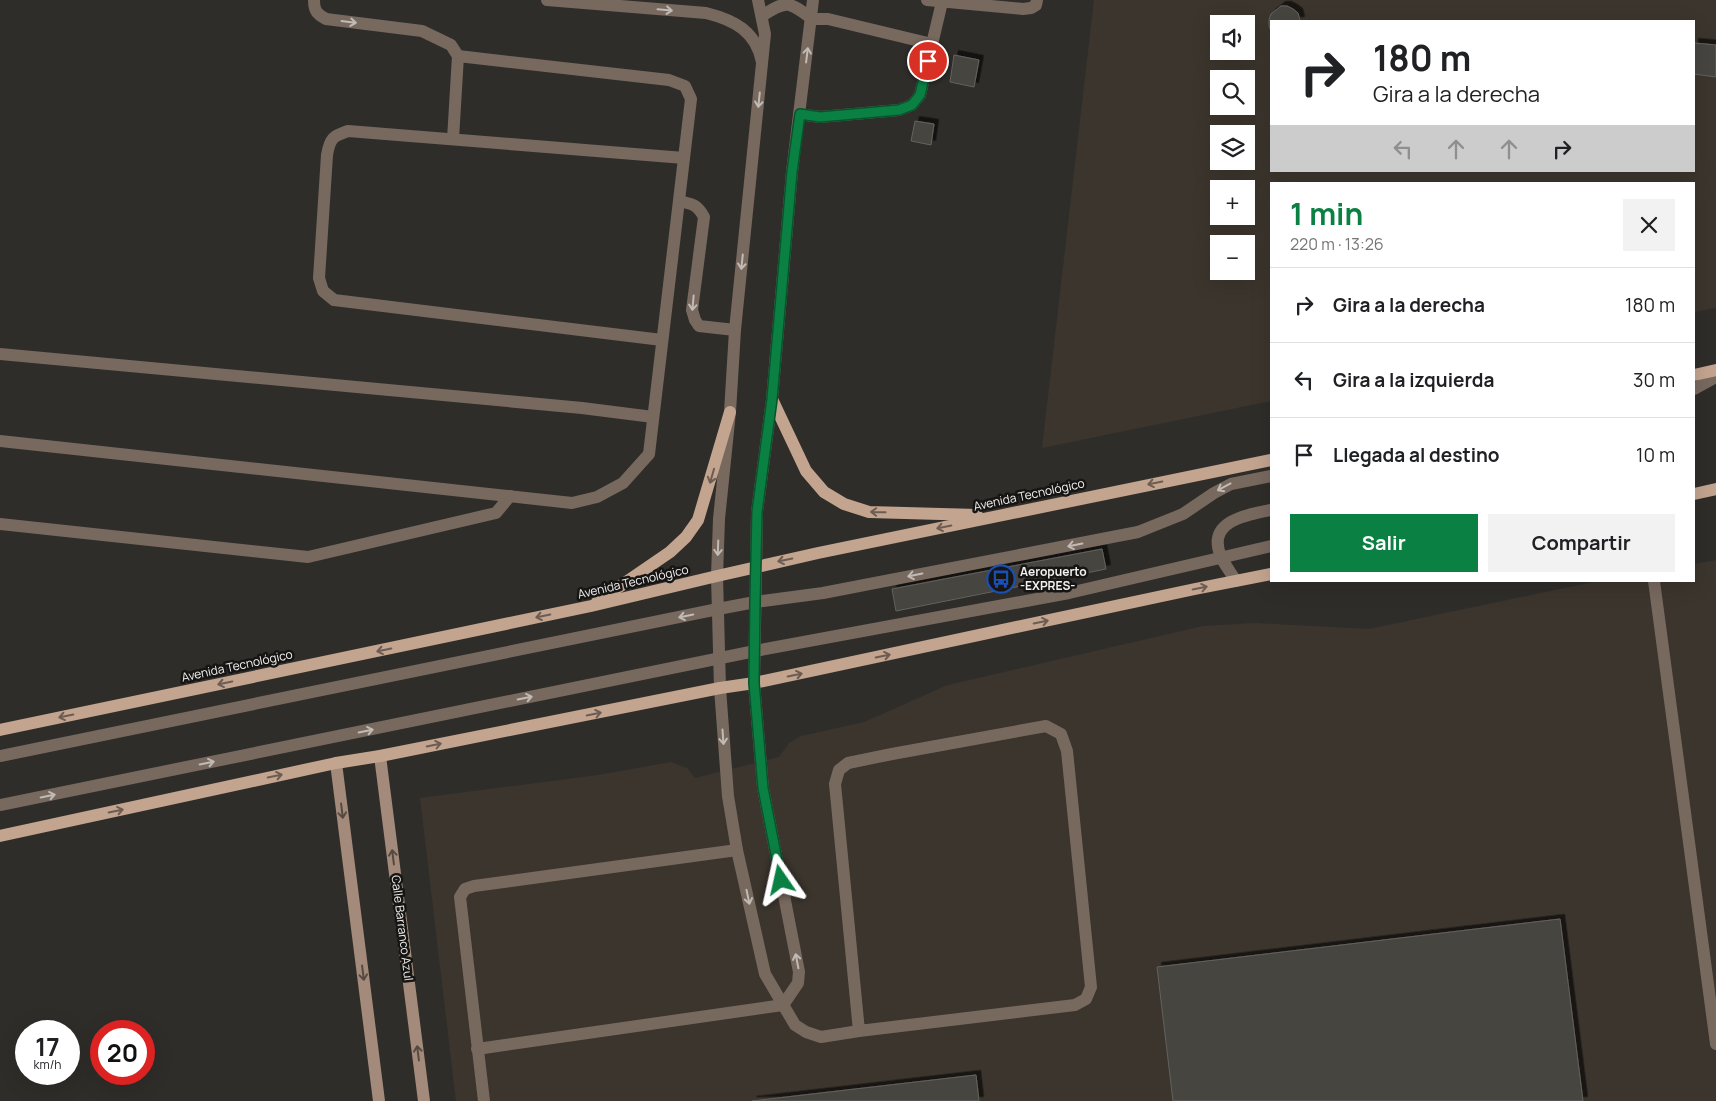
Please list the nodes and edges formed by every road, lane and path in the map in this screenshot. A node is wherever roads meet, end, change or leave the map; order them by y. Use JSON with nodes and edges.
{"nodes":[{"id":1,"x":314,"y":0,"type":"edge"},
{"id":2,"x":546,"y":0,"type":"edge"},
{"id":3,"x":754,"y":0,"type":"edge"},
{"id":4,"x":758,"y":0,"type":"edge"},
{"id":5,"x":813,"y":0,"type":"edge"},
{"id":6,"x":928,"y":0,"type":"edge"},
{"id":7,"x":1038,"y":0,"type":"edge"},
{"id":8,"x":942,"y":2,"type":"junction"},
{"id":9,"x":762,"y":16,"type":"junction"},
{"id":10,"x":812,"y":19,"type":"junction"},
{"id":11,"x":932,"y":44,"type":"junction"},
{"id":12,"x":458,"y":56,"type":"junction"},
{"id":13,"x":762,"y":64,"type":"junction"},
{"id":14,"x":800,"y":114,"type":"junction"},
{"id":15,"x":453,"y":140,"type":"junction"},
{"id":16,"x":684,"y":158,"type":"junction"},
{"id":17,"x":679,"y":201,"type":"junction"},
{"id":18,"x":735,"y":330,"type":"junction"},
{"id":19,"x":662,"y":340,"type":"junction"},
{"id":20,"x":0,"y":354,"type":"edge"},
{"id":21,"x":1716,"y":370,"type":"edge"},
{"id":22,"x":1695,"y":374,"type":"edge"},
{"id":23,"x":1716,"y":377,"type":"edge"},
{"id":24,"x":1695,"y":388,"type":"edge"},
{"id":25,"x":772,"y":399,"type":"junction"},
{"id":26,"x":730,"y":412,"type":"junction"},
{"id":27,"x":653,"y":417,"type":"junction"},
{"id":28,"x":0,"y":442,"type":"edge"},
{"id":29,"x":1270,"y":460,"type":"edge"},
{"id":30,"x":1270,"y":476,"type":"edge"},
{"id":31,"x":1716,"y":489,"type":"edge"},
{"id":32,"x":1695,"y":494,"type":"edge"},
{"id":33,"x":510,"y":496,"type":"junction"},
{"id":34,"x":1270,"y":510,"type":"edge"},
{"id":35,"x":997,"y":515,"type":"junction"},
{"id":36,"x":0,"y":524,"type":"edge"},
{"id":37,"x":1270,"y":546,"type":"edge"},
{"id":38,"x":1221,"y":557,"type":"junction"},
{"id":39,"x":756,"y":567,"type":"junction"},
{"id":40,"x":1270,"y":574,"type":"edge"},
{"id":41,"x":717,"y":576,"type":"junction"},
{"id":42,"x":1236,"y":581,"type":"junction"},
{"id":43,"x":1654,"y":582,"type":"edge"},
{"id":44,"x":755,"y":602,"type":"junction"},
{"id":45,"x":591,"y":606,"type":"junction"},
{"id":46,"x":718,"y":609,"type":"junction"},
{"id":47,"x":755,"y":651,"type":"junction"},
{"id":48,"x":719,"y":659,"type":"junction"},
{"id":49,"x":754,"y":683,"type":"junction"},
{"id":50,"x":720,"y":688,"type":"junction"},
{"id":51,"x":0,"y":730,"type":"edge"},
{"id":52,"x":0,"y":756,"type":"edge"},
{"id":53,"x":380,"y":756,"type":"junction"},
{"id":54,"x":336,"y":763,"type":"junction"},
{"id":55,"x":0,"y":805,"type":"edge"},
{"id":56,"x":0,"y":836,"type":"edge"},
{"id":57,"x":737,"y":850,"type":"junction"},
{"id":58,"x":783,"y":1005,"type":"junction"},
{"id":59,"x":859,"y":1031,"type":"junction"},
{"id":60,"x":1716,"y":1044,"type":"edge"},
{"id":61,"x":477,"y":1049,"type":"junction"},
{"id":62,"x":379,"y":1101,"type":"edge"},
{"id":63,"x":424,"y":1101,"type":"edge"},
{"id":64,"x":484,"y":1101,"type":"edge"}],
"edges":[{"from":1,"to":12,"type":"street","one_way":true},
{"from":2,"to":13,"type":"street","one_way":true},
{"from":3,"to":9,"type":"street"},
{"from":4,"to":9,"type":"street"},
{"from":5,"to":10,"type":"street"},
{"from":6,"to":8,"type":"street"},
{"from":7,"to":8,"type":"street"},
{"from":8,"to":11,"type":"street"},
{"from":9,"to":10,"type":"street"},
{"from":9,"to":13,"type":"street"},
{"from":10,"to":11,"type":"street"},
{"from":14,"to":10,"type":"street","one_way":true},
{"from":11,"to":14,"type":"street"},
{"from":12,"to":15,"type":"street"},
{"from":12,"to":16,"type":"street"},
{"from":13,"to":18,"type":"street","one_way":true},
{"from":14,"to":25,"type":"street"},
{"from":15,"to":16,"type":"street"},
{"from":15,"to":19,"type":"street"},
{"from":16,"to":17,"type":"street"},
{"from":17,"to":18,"type":"street","one_way":true},
{"from":17,"to":19,"type":"street"},
{"from":18,"to":26,"type":"street"},
{"from":19,"to":27,"type":"street"},
{"from":20,"to":27,"type":"street"},
{"from":21,"to":22,"type":"main road"},
{"from":23,"to":24,"type":"street"},
{"from":35,"to":25,"type":"main road","one_way":true},
{"from":25,"to":39,"type":"street"},
{"from":26,"to":41,"type":"street","one_way":true},
{"from":26,"to":45,"type":"main road","one_way":true},
{"from":27,"to":33,"type":"street"},
{"from":28,"to":33,"type":"street"},
{"from":29,"to":35,"type":"main road","name":"Avenida Tecnológico","one_way":true},
{"from":30,"to":44,"type":"street","one_way":true},
{"from":31,"to":32,"type":"main road"},
{"from":33,"to":36,"type":"street"},
{"from":34,"to":38,"type":"street"},
{"from":35,"to":39,"type":"main road","name":"Avenida Tecnológico","one_way":true},
{"from":37,"to":38,"type":"street"},
{"from":38,"to":42,"type":"street"},
{"from":38,"to":47,"type":"street"},
{"from":39,"to":41,"type":"main road","name":"Avenida Tecnológico"},
{"from":39,"to":44,"type":"street"},
{"from":40,"to":42,"type":"main road"},
{"from":41,"to":45,"type":"main road","name":"Avenida Tecnológico"},
{"from":41,"to":46,"type":"street"},
{"from":49,"to":42,"type":"main road","one_way":true},
{"from":43,"to":60,"type":"street"},
{"from":44,"to":46,"type":"street"},
{"from":44,"to":47,"type":"street"},
{"from":45,"to":51,"type":"main road","name":"Avenida Tecnológico","one_way":true},
{"from":46,"to":48,"type":"street"},
{"from":46,"to":52,"type":"street","one_way":true},
{"from":47,"to":48,"type":"street"},
{"from":47,"to":49,"type":"street"},
{"from":48,"to":50,"type":"street"},
{"from":55,"to":48,"type":"street","one_way":true},
{"from":49,"to":50,"type":"main road"},
{"from":58,"to":49,"type":"street","one_way":true},
{"from":53,"to":50,"type":"main road","one_way":true},
{"from":50,"to":57,"type":"street","one_way":true},
{"from":53,"to":54,"type":"main road"},
{"from":63,"to":53,"type":"main road","name":"Calle Barranco Azul","one_way":true},
{"from":56,"to":54,"type":"main road","one_way":true},
{"from":54,"to":62,"type":"main road","one_way":true},
{"from":57,"to":58,"type":"street","one_way":true},
{"from":57,"to":61,"type":"street"},
{"from":58,"to":59,"type":"street"},
{"from":58,"to":61,"type":"street"},
{"from":59,"to":59,"type":"street"},
{"from":61,"to":64,"type":"street"}]}
